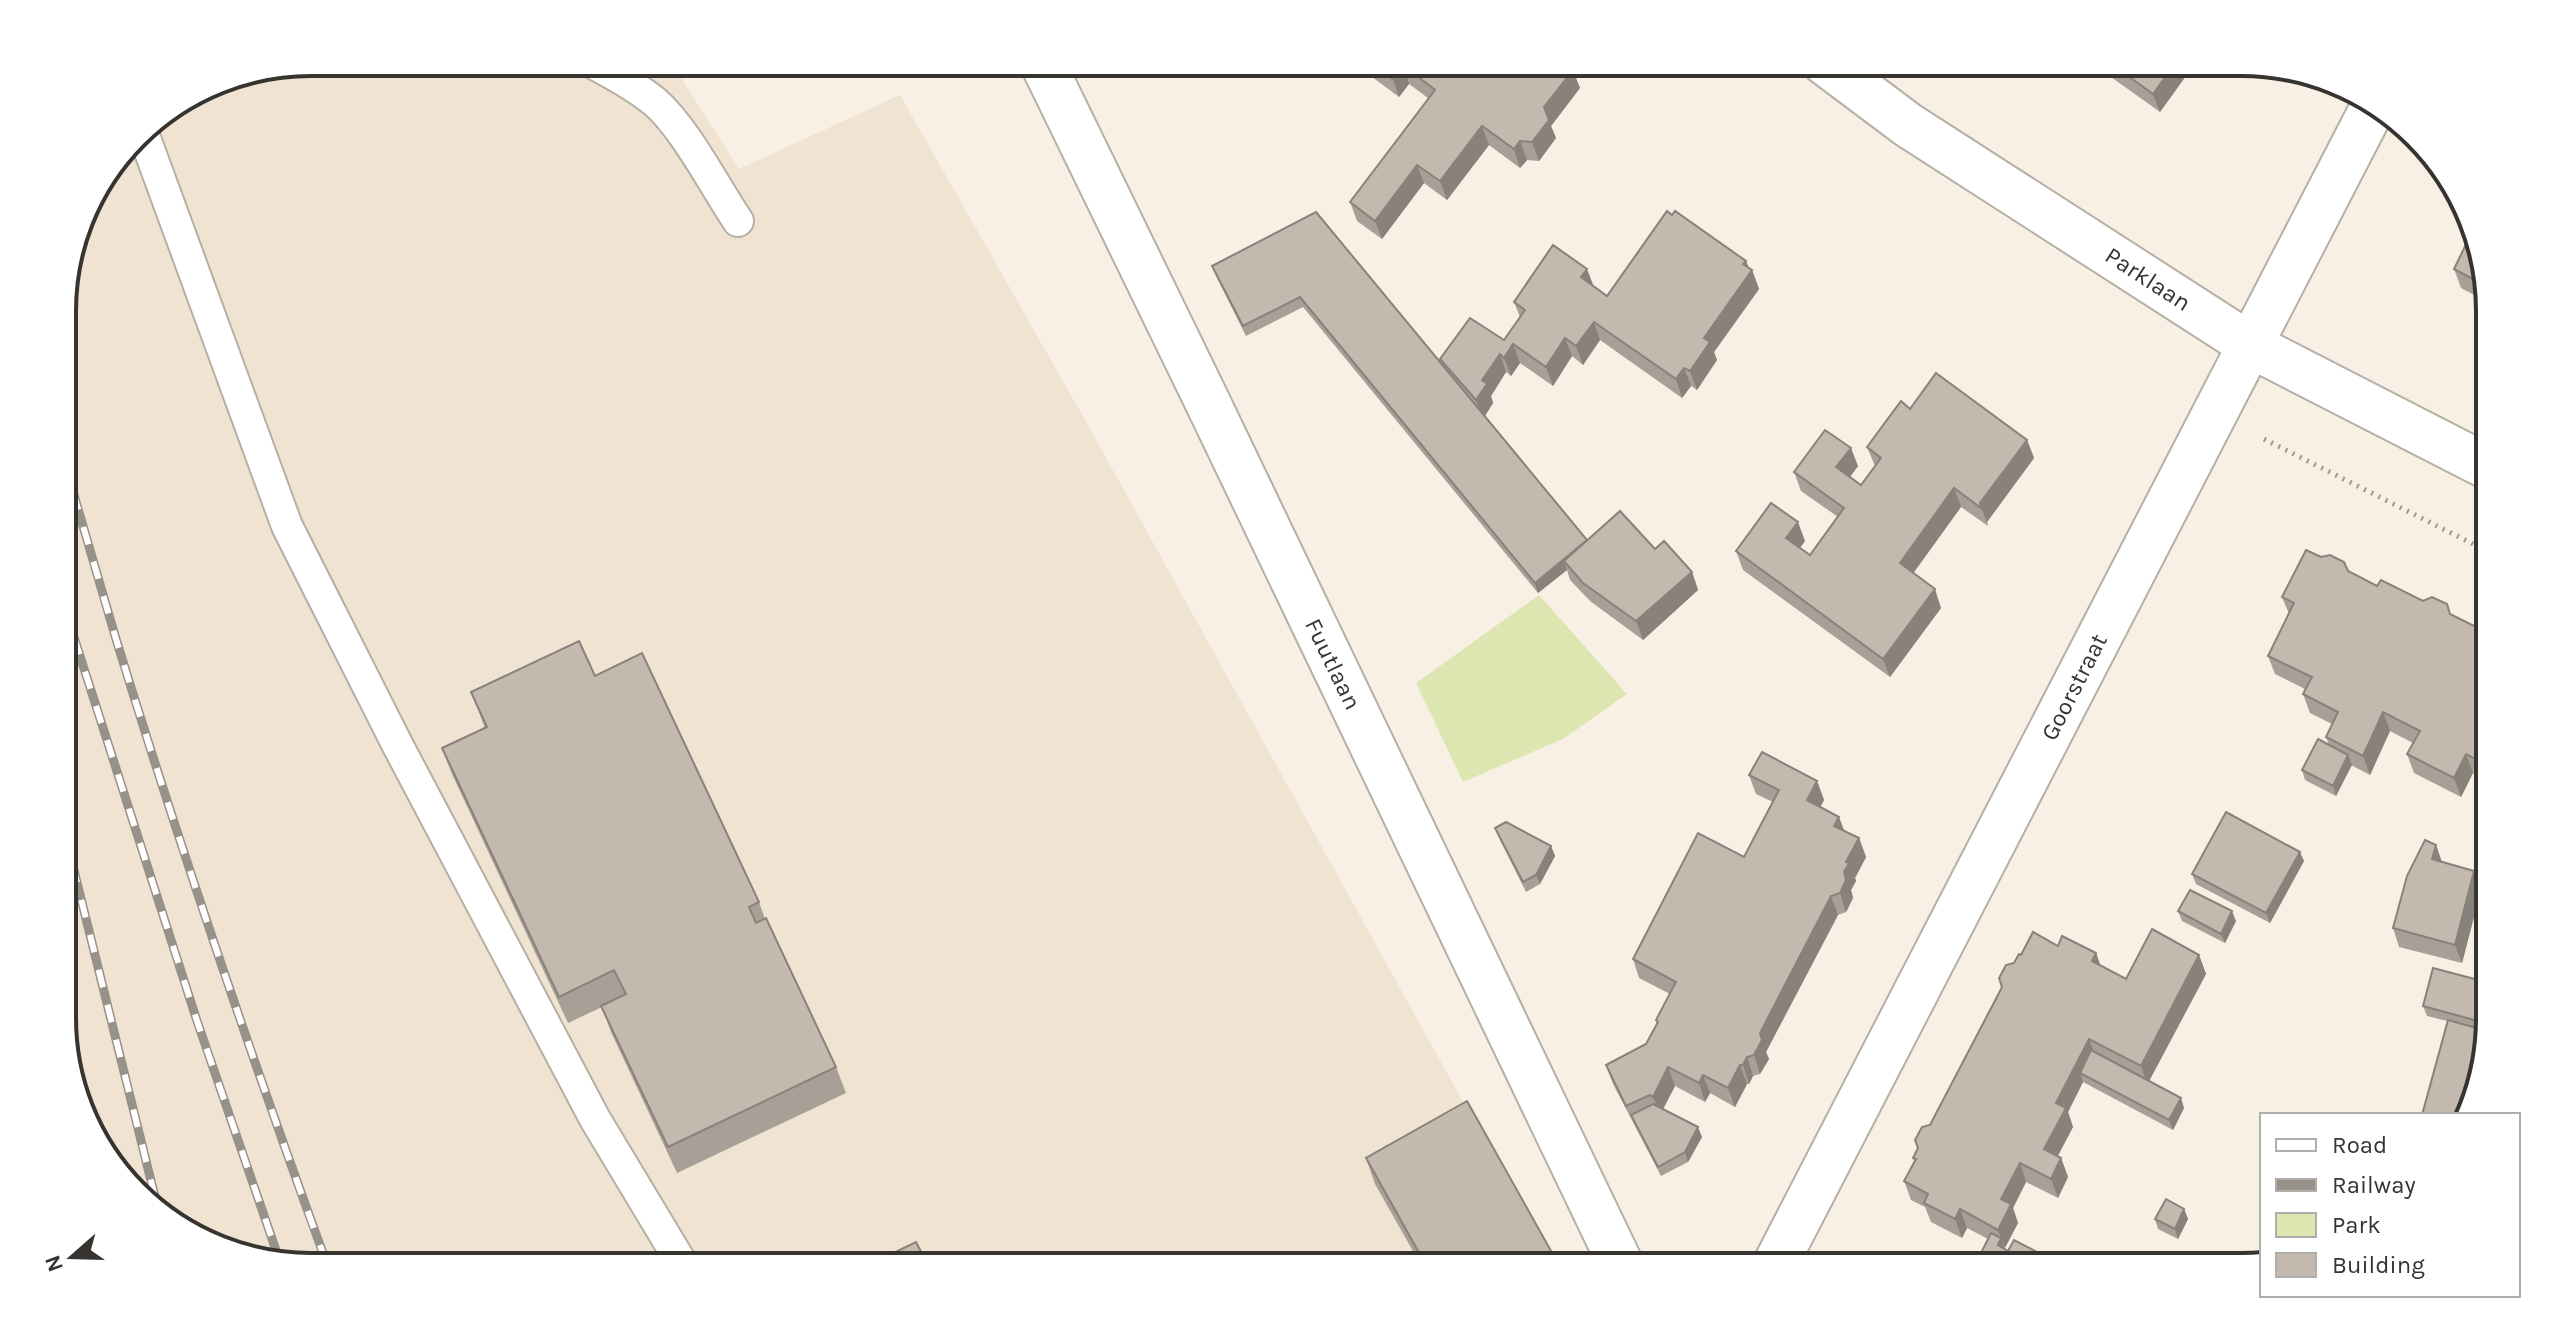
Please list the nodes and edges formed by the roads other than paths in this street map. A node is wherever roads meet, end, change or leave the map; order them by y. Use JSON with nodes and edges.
{"nodes":[{"id":1,"x":1843,"y":76,"type":"edge"},
{"id":2,"x":617,"y":77,"type":"edge"},
{"id":3,"x":1049,"y":77,"type":"edge"},
{"id":4,"x":2369,"y":115,"type":"edge"},
{"id":5,"x":147,"y":143,"type":"edge"},
{"id":6,"x":738,"y":221,"type":"dead end"},
{"id":7,"x":2250,"y":345,"type":"junction"},
{"id":8,"x":2476,"y":461,"type":"edge"},
{"id":9,"x":1615,"y":1252,"type":"edge"},
{"id":10,"x":1782,"y":1252,"type":"edge"},
{"id":11,"x":675,"y":1253,"type":"edge"}],
"edges":[{"from":1,"to":7,"type":"street","name":"Parklaan"},
{"from":2,"to":6,"type":"lane"},
{"from":3,"to":9,"type":"street","name":"Fuutlaan"},
{"from":4,"to":7,"type":"street","name":"Goorstraat"},
{"from":5,"to":11,"type":"lane"},
{"from":7,"to":8,"type":"street","name":"Parklaan"},
{"from":7,"to":10,"type":"street","name":"Goorstraat"}]}
